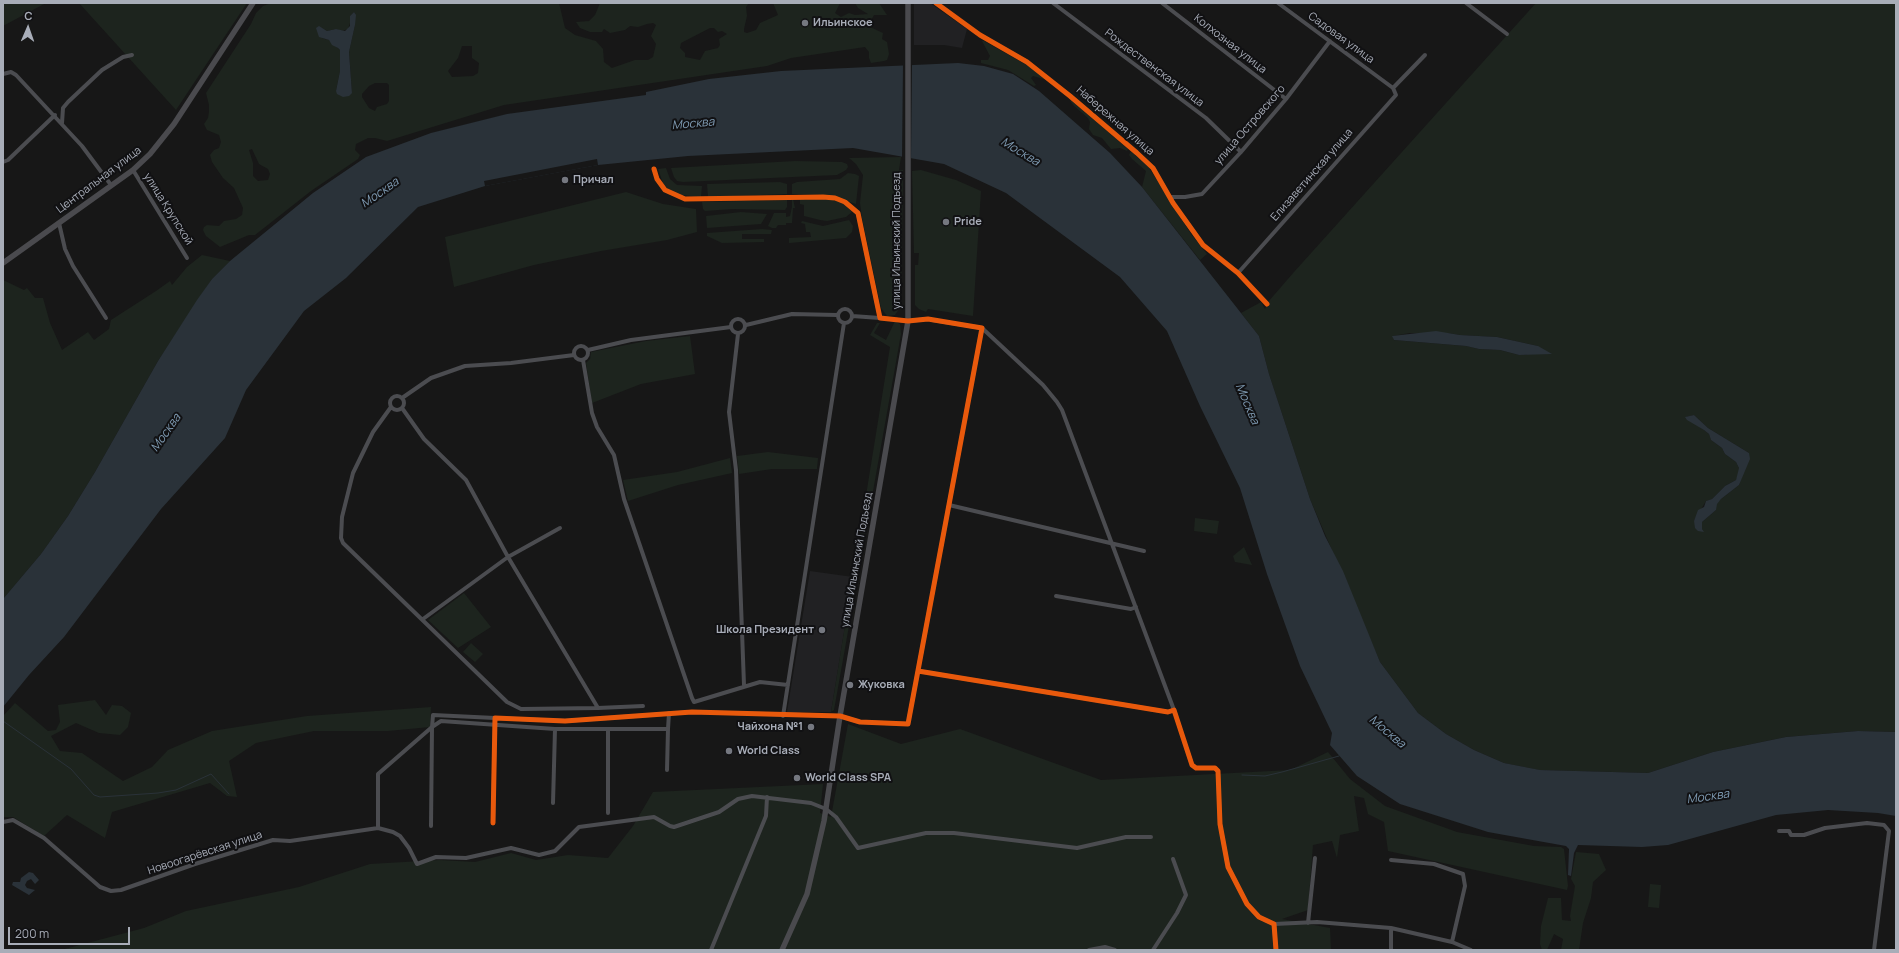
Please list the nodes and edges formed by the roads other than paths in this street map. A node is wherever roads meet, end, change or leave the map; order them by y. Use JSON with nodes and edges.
{"nodes":[{"id":1,"x":253,"y":3,"type":"edge"},
{"id":2,"x":908,"y":3,"type":"edge"},
{"id":3,"x":936,"y":3,"type":"edge"},
{"id":4,"x":1053,"y":3,"type":"edge"},
{"id":5,"x":1162,"y":3,"type":"edge"},
{"id":6,"x":1278,"y":3,"type":"edge"},
{"id":7,"x":1466,"y":3,"type":"edge"},
{"id":8,"x":1507,"y":34,"type":"dead end"},
{"id":9,"x":1330,"y":41,"type":"junction"},
{"id":10,"x":132,"y":55,"type":"dead end"},
{"id":11,"x":1425,"y":55,"type":"dead end"},
{"id":12,"x":3,"y":74,"type":"edge"},
{"id":13,"x":1393,"y":88,"type":"junction"},
{"id":14,"x":1286,"y":99,"type":"junction"},
{"id":15,"x":55,"y":115,"type":"junction"},
{"id":16,"x":62,"y":124,"type":"junction"},
{"id":17,"x":1241,"y":152,"type":"junction"},
{"id":18,"x":3,"y":162,"type":"edge"},
{"id":19,"x":654,"y":169,"type":"dead end"},
{"id":20,"x":133,"y":170,"type":"junction"},
{"id":21,"x":111,"y":185,"type":"junction"},
{"id":22,"x":1170,"y":197,"type":"junction"},
{"id":23,"x":59,"y":223,"type":"junction"},
{"id":24,"x":187,"y":258,"type":"dead end"},
{"id":25,"x":3,"y":263,"type":"edge"},
{"id":26,"x":1238,"y":273,"type":"junction"},
{"id":27,"x":1267,"y":304,"type":"dead end"},
{"id":28,"x":837,"y":315,"type":"junction"},
{"id":29,"x":852,"y":316,"type":"junction"},
{"id":30,"x":106,"y":318,"type":"dead end"},
{"id":31,"x":880,"y":318,"type":"junction"},
{"id":32,"x":908,"y":321,"type":"junction"},
{"id":33,"x":844,"y":323,"type":"junction"},
{"id":34,"x":746,"y":325,"type":"junction"},
{"id":35,"x":731,"y":327,"type":"junction"},
{"id":36,"x":982,"y":328,"type":"junction"},
{"id":37,"x":738,"y":334,"type":"junction"},
{"id":38,"x":588,"y":350,"type":"junction"},
{"id":39,"x":574,"y":355,"type":"junction"},
{"id":40,"x":583,"y":360,"type":"junction"},
{"id":41,"x":402,"y":398,"type":"junction"},
{"id":42,"x":391,"y":408,"type":"junction"},
{"id":43,"x":402,"y":408,"type":"junction"},
{"id":44,"x":948,"y":505,"type":"junction"},
{"id":45,"x":560,"y":528,"type":"dead end"},
{"id":46,"x":1111,"y":544,"type":"junction"},
{"id":47,"x":1144,"y":551,"type":"dead end"},
{"id":48,"x":508,"y":557,"type":"junction"},
{"id":49,"x":1056,"y":596,"type":"dead end"},
{"id":50,"x":1136,"y":607,"type":"junction"},
{"id":51,"x":423,"y":619,"type":"junction"},
{"id":52,"x":918,"y":670,"type":"junction"},
{"id":53,"x":744,"y":685,"type":"junction"},
{"id":54,"x":788,"y":685,"type":"junction"},
{"id":55,"x":643,"y":706,"type":"dead end"},
{"id":56,"x":598,"y":708,"type":"junction"},
{"id":57,"x":1174,"y":710,"type":"junction"},
{"id":58,"x":669,"y":713,"type":"junction"},
{"id":59,"x":783,"y":716,"type":"junction"},
{"id":60,"x":840,"y":716,"type":"junction"},
{"id":61,"x":495,"y":718,"type":"junction"},
{"id":62,"x":495,"y":724,"type":"junction"},
{"id":63,"x":432,"y":727,"type":"junction"},
{"id":64,"x":555,"y":729,"type":"junction"},
{"id":65,"x":668,"y":729,"type":"junction"},
{"id":66,"x":608,"y":730,"type":"junction"},
{"id":67,"x":667,"y":770,"type":"dead end"},
{"id":68,"x":767,"y":797,"type":"junction"},
{"id":69,"x":553,"y":803,"type":"dead end"},
{"id":70,"x":826,"y":809,"type":"junction"},
{"id":71,"x":608,"y":813,"type":"dead end"},
{"id":72,"x":3,"y":822,"type":"edge"},
{"id":73,"x":494,"y":823,"type":"dead end"},
{"id":74,"x":431,"y":826,"type":"dead end"},
{"id":75,"x":378,"y":828,"type":"junction"},
{"id":76,"x":1779,"y":831,"type":"dead end"},
{"id":77,"x":1151,"y":837,"type":"dead end"},
{"id":78,"x":1316,"y":858,"type":"dead end"},
{"id":79,"x":1173,"y":859,"type":"dead end"},
{"id":80,"x":1390,"y":860,"type":"dead end"},
{"id":81,"x":1308,"y":923,"type":"junction"},
{"id":82,"x":1274,"y":924,"type":"junction"},
{"id":83,"x":1391,"y":928,"type":"junction"},
{"id":84,"x":1452,"y":942,"type":"junction"},
{"id":85,"x":711,"y":950,"type":"edge"},
{"id":86,"x":782,"y":950,"type":"edge"},
{"id":87,"x":1089,"y":950,"type":"edge"},
{"id":88,"x":1115,"y":950,"type":"edge"},
{"id":89,"x":1153,"y":950,"type":"edge"},
{"id":90,"x":1276,"y":950,"type":"edge"},
{"id":91,"x":1391,"y":950,"type":"edge"},
{"id":92,"x":1471,"y":950,"type":"edge"},
{"id":93,"x":1874,"y":950,"type":"edge"}],
"edges":[{"from":1,"to":20,"type":"main road","name":"Центральная улица"},
{"from":2,"to":32,"type":"main road","name":"улица Ильинский Подъезд"},
{"from":3,"to":22,"type":"street","name":"Набережная улица"},
{"from":4,"to":17,"type":"street","name":"Рождественская улица"},
{"from":5,"to":14,"type":"street","name":"Колхозная улица"},
{"from":6,"to":9,"type":"street","name":"Садовая улица"},
{"from":7,"to":8,"type":"street"},
{"from":9,"to":13,"type":"street","name":"Садовая улица"},
{"from":9,"to":14,"type":"street","name":"улица Островского"},
{"from":10,"to":16,"type":"street"},
{"from":11,"to":13,"type":"street"},
{"from":12,"to":15,"type":"street"},
{"from":13,"to":26,"type":"street","name":"Елизаветинская улица"},
{"from":14,"to":17,"type":"street","name":"улица Островского"},
{"from":15,"to":16,"type":"street"},
{"from":15,"to":18,"type":"street"},
{"from":16,"to":21,"type":"street"},
{"from":17,"to":22,"type":"street","name":"улица Островского"},
{"from":19,"to":31,"type":"street"},
{"from":20,"to":21,"type":"main road","name":"Центральная улица"},
{"from":20,"to":24,"type":"street","name":"улица Крупской"},
{"from":21,"to":23,"type":"main road","name":"Центральная улица"},
{"from":22,"to":26,"type":"street","name":"Набережная улица"},
{"from":23,"to":25,"type":"main road","name":"Центральная улица"},
{"from":23,"to":30,"type":"street"},
{"from":26,"to":27,"type":"street","name":"Набережная улица"},
{"from":28,"to":29,"type":"street"},
{"from":28,"to":33,"type":"street"},
{"from":28,"to":34,"type":"street"},
{"from":29,"to":31,"type":"street"},
{"from":29,"to":33,"type":"street"},
{"from":31,"to":32,"type":"street"},
{"from":32,"to":36,"type":"street"},
{"from":32,"to":60,"type":"main road","name":"улица Ильинский Подъезд"},
{"from":33,"to":54,"type":"street"},
{"from":34,"to":35,"type":"street"},
{"from":34,"to":37,"type":"street"},
{"from":35,"to":37,"type":"street"},
{"from":35,"to":38,"type":"street"},
{"from":36,"to":44,"type":"street"},
{"from":36,"to":46,"type":"street"},
{"from":37,"to":53,"type":"street"},
{"from":38,"to":39,"type":"street"},
{"from":38,"to":40,"type":"street"},
{"from":39,"to":40,"type":"street"},
{"from":39,"to":41,"type":"street"},
{"from":40,"to":53,"type":"street"},
{"from":41,"to":42,"type":"street"},
{"from":41,"to":43,"type":"street"},
{"from":42,"to":43,"type":"street"},
{"from":42,"to":51,"type":"street"},
{"from":43,"to":48,"type":"street"},
{"from":44,"to":46,"type":"street"},
{"from":44,"to":52,"type":"street"},
{"from":45,"to":48,"type":"street"},
{"from":46,"to":47,"type":"street"},
{"from":46,"to":50,"type":"street"},
{"from":48,"to":51,"type":"street"},
{"from":48,"to":56,"type":"street"},
{"from":49,"to":50,"type":"street"},
{"from":50,"to":57,"type":"street"},
{"from":51,"to":56,"type":"street"},
{"from":52,"to":57,"type":"street"},
{"from":52,"to":60,"type":"street"},
{"from":53,"to":54,"type":"street"},
{"from":54,"to":59,"type":"street"},
{"from":55,"to":56,"type":"street"},
{"from":57,"to":82,"type":"street"},
{"from":58,"to":59,"type":"street"},
{"from":58,"to":61,"type":"street"},
{"from":58,"to":65,"type":"street"},
{"from":59,"to":60,"type":"street"},
{"from":60,"to":70,"type":"main road","name":"улица Ильинский Подъезд"},
{"from":61,"to":62,"type":"street"},
{"from":61,"to":63,"type":"street"},
{"from":62,"to":63,"type":"street"},
{"from":62,"to":64,"type":"street"},
{"from":62,"to":73,"type":"street"},
{"from":63,"to":74,"type":"street"},
{"from":63,"to":75,"type":"street"},
{"from":64,"to":66,"type":"street"},
{"from":64,"to":69,"type":"street"},
{"from":65,"to":66,"type":"street"},
{"from":65,"to":67,"type":"street"},
{"from":66,"to":71,"type":"street"},
{"from":68,"to":70,"type":"street","name":"Новоогарёвская улица"},
{"from":68,"to":75,"type":"street","name":"Новоогарёвская улица"},
{"from":68,"to":85,"type":"street"},
{"from":70,"to":77,"type":"street"},
{"from":70,"to":86,"type":"main road","name":"улица Ильинский Подъезд"},
{"from":72,"to":75,"type":"street","name":"Новоогарёвская улица"},
{"from":76,"to":93,"type":"street"},
{"from":78,"to":81,"type":"street"},
{"from":79,"to":89,"type":"street"},
{"from":80,"to":84,"type":"street"},
{"from":81,"to":82,"type":"street"},
{"from":81,"to":83,"type":"street"},
{"from":82,"to":90,"type":"street"},
{"from":83,"to":84,"type":"street"},
{"from":83,"to":91,"type":"street"},
{"from":84,"to":92,"type":"street"},
{"from":87,"to":88,"type":"street"}]}
